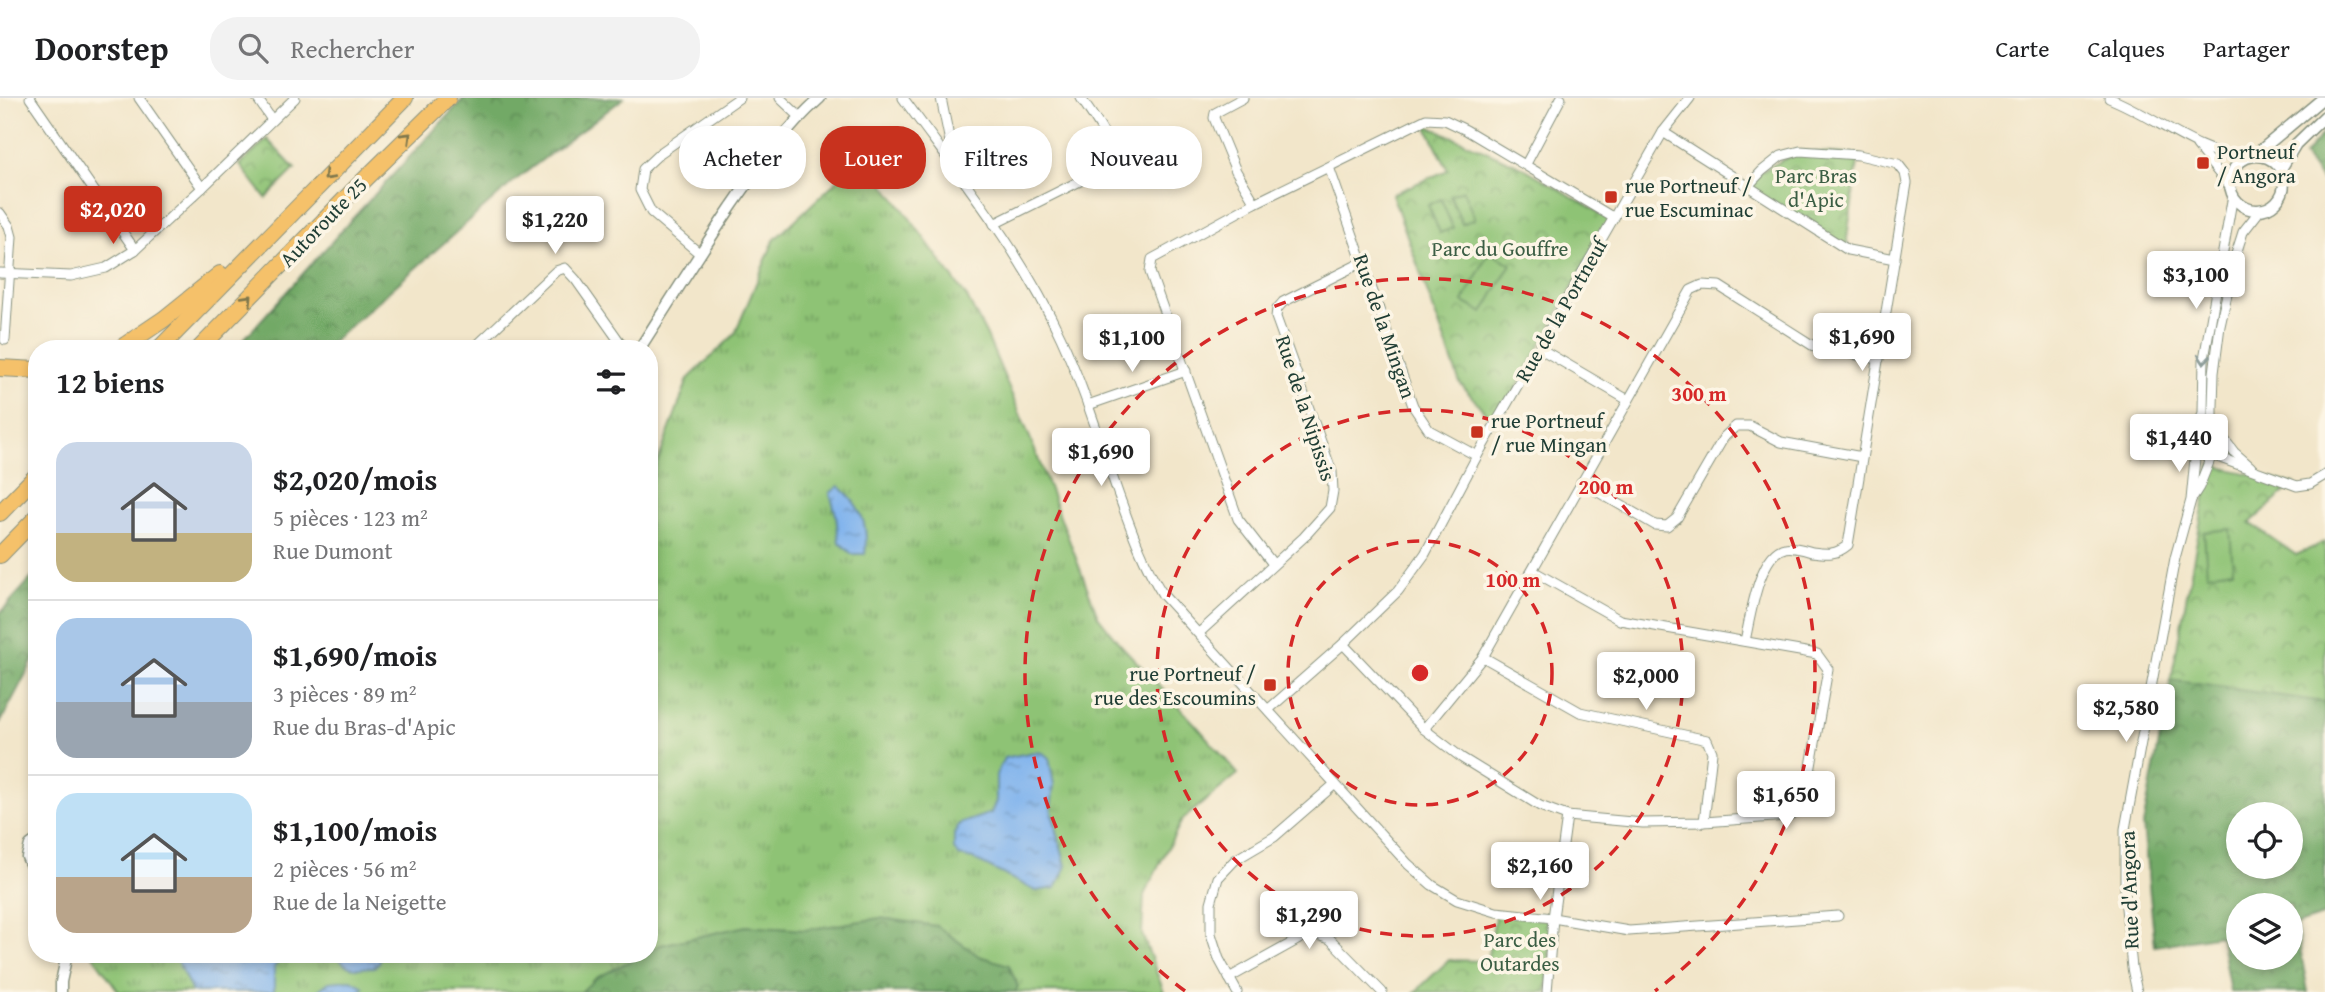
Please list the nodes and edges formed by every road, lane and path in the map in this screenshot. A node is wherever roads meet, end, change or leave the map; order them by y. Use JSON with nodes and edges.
{"nodes":[{"id":1,"x":30,"y":98,"type":"edge"},
{"id":2,"x":139,"y":98,"type":"edge"},
{"id":3,"x":257,"y":98,"type":"edge"},
{"id":4,"x":295,"y":98,"type":"edge"},
{"id":5,"x":405,"y":98,"type":"edge"},
{"id":6,"x":448,"y":98,"type":"edge"},
{"id":7,"x":739,"y":98,"type":"edge"},
{"id":8,"x":780,"y":98,"type":"edge"},
{"id":9,"x":820,"y":98,"type":"edge"},
{"id":10,"x":903,"y":98,"type":"edge"},
{"id":11,"x":941,"y":98,"type":"edge"},
{"id":12,"x":1081,"y":98,"type":"edge"},
{"id":13,"x":1243,"y":98,"type":"edge"},
{"id":14,"x":1562,"y":98,"type":"edge"},
{"id":15,"x":1690,"y":98,"type":"edge"},
{"id":16,"x":2109,"y":98,"type":"edge"},
{"id":17,"x":2323,"y":98,"type":"edge"},
{"id":18,"x":799,"y":116,"type":"junction"},
{"id":19,"x":2325,"y":116,"type":"edge"},
{"id":20,"x":272,"y":120,"type":"junction"},
{"id":21,"x":947,"y":126,"type":"edge"},
{"id":22,"x":1662,"y":132,"type":"junction"},
{"id":23,"x":2196,"y":145,"type":"junction"},
{"id":24,"x":940,"y":148,"type":"edge"},
{"id":25,"x":2250,"y":157,"type":"junction"},
{"id":26,"x":1525,"y":164,"type":"junction"},
{"id":27,"x":1329,"y":167,"type":"junction"},
{"id":28,"x":2281,"y":169,"type":"junction"},
{"id":29,"x":1747,"y":187,"type":"junction"},
{"id":30,"x":202,"y":188,"type":"junction"},
{"id":31,"x":970,"y":189,"type":"edge"},
{"id":32,"x":2232,"y":191,"type":"junction"},
{"id":33,"x":1255,"y":203,"type":"junction"},
{"id":34,"x":2262,"y":209,"type":"junction"},
{"id":35,"x":0,"y":213,"type":"edge"},
{"id":36,"x":1614,"y":218,"type":"junction"},
{"id":37,"x":994,"y":224,"type":"junction"},
{"id":38,"x":274,"y":231,"type":"junction"},
{"id":39,"x":135,"y":250,"type":"junction"},
{"id":40,"x":699,"y":253,"type":"junction"},
{"id":41,"x":1895,"y":259,"type":"junction"},
{"id":42,"x":1363,"y":262,"type":"junction"},
{"id":43,"x":5,"y":273,"type":"edge"},
{"id":44,"x":5,"y":340,"type":"dead end"},
{"id":45,"x":133,"y":340,"type":"edge"},
{"id":46,"x":168,"y":340,"type":"edge"},
{"id":47,"x":208,"y":340,"type":"edge"},
{"id":48,"x":483,"y":340,"type":"edge"},
{"id":49,"x":618,"y":340,"type":"edge"},
{"id":50,"x":645,"y":340,"type":"edge"},
{"id":51,"x":1539,"y":348,"type":"junction"},
{"id":52,"x":1879,"y":359,"type":"junction"},
{"id":53,"x":0,"y":368,"type":"edge"},
{"id":54,"x":28,"y":370,"type":"edge"},
{"id":55,"x":1185,"y":372,"type":"junction"},
{"id":56,"x":1628,"y":400,"type":"junction"},
{"id":57,"x":1088,"y":405,"type":"junction"},
{"id":58,"x":2199,"y":435,"type":"junction"},
{"id":59,"x":2221,"y":435,"type":"junction"},
{"id":60,"x":2196,"y":448,"type":"junction"},
{"id":61,"x":1477,"y":456,"type":"junction"},
{"id":62,"x":1863,"y":457,"type":"junction"},
{"id":63,"x":2213,"y":457,"type":"junction"},
{"id":64,"x":2252,"y":468,"type":"junction"},
{"id":65,"x":2325,"y":475,"type":"edge"},
{"id":66,"x":1581,"y":482,"type":"junction"},
{"id":67,"x":28,"y":484,"type":"edge"},
{"id":68,"x":2191,"y":500,"type":"junction"},
{"id":69,"x":0,"y":513,"type":"edge"},
{"id":70,"x":28,"y":526,"type":"edge"},
{"id":71,"x":0,"y":557,"type":"edge"},
{"id":72,"x":1273,"y":564,"type":"junction"},
{"id":73,"x":1533,"y":571,"type":"junction"},
{"id":74,"x":1199,"y":633,"type":"junction"},
{"id":75,"x":1745,"y":641,"type":"junction"},
{"id":76,"x":1342,"y":644,"type":"junction"},
{"id":77,"x":1483,"y":657,"type":"junction"},
{"id":78,"x":1269,"y":709,"type":"junction"},
{"id":79,"x":1424,"y":729,"type":"junction"},
{"id":80,"x":1335,"y":784,"type":"junction"},
{"id":81,"x":1567,"y":816,"type":"junction"},
{"id":82,"x":1704,"y":822,"type":"junction"},
{"id":83,"x":1838,"y":916,"type":"dead end"},
{"id":84,"x":1553,"y":918,"type":"junction"},
{"id":85,"x":65,"y":963,"type":"edge"},
{"id":86,"x":1229,"y":978,"type":"junction"},
{"id":87,"x":61,"y":992,"type":"edge"},
{"id":88,"x":1237,"y":992,"type":"edge"},
{"id":89,"x":1382,"y":992,"type":"edge"},
{"id":90,"x":1547,"y":992,"type":"edge"},
{"id":91,"x":2137,"y":992,"type":"edge"}],
"edges":[{"from":1,"to":39,"type":"street"},
{"from":2,"to":30,"type":"street"},
{"from":3,"to":20,"type":"street"},
{"from":4,"to":20,"type":"street"},
{"from":5,"to":38,"type":"highway","name":"Autoroute 25","one_way":true},
{"from":47,"to":6,"type":"highway","name":"Autoroute 25","one_way":true},
{"from":7,"to":40,"type":"street"},
{"from":8,"to":18,"type":"street"},
{"from":9,"to":18,"type":"street"},
{"from":10,"to":24,"type":"street"},
{"from":11,"to":21,"type":"street"},
{"from":12,"to":37,"type":"street"},
{"from":13,"to":33,"type":"street"},
{"from":14,"to":26,"type":"street"},
{"from":15,"to":22,"type":"street","name":"Rue de la Portneuf"},
{"from":16,"to":23,"type":"street"},
{"from":17,"to":25,"type":"street"},
{"from":18,"to":40,"type":"street"},
{"from":19,"to":28,"type":"street"},
{"from":20,"to":30,"type":"street"},
{"from":22,"to":29,"type":"street"},
{"from":22,"to":36,"type":"street","name":"Rue de la Portneuf"},
{"from":23,"to":25,"type":"street"},
{"from":23,"to":32,"type":"street"},
{"from":25,"to":28,"type":"street"},
{"from":25,"to":32,"type":"street"},
{"from":26,"to":27,"type":"street"},
{"from":26,"to":36,"type":"street"},
{"from":27,"to":33,"type":"street"},
{"from":27,"to":42,"type":"street","name":"Rue de la Mingan"},
{"from":28,"to":34,"type":"street"},
{"from":29,"to":41,"type":"street"},
{"from":29,"to":41,"type":"street"},
{"from":30,"to":39,"type":"street"},
{"from":31,"to":37,"type":"street"},
{"from":32,"to":34,"type":"street"},
{"from":32,"to":58,"type":"street","one_way":true},
{"from":33,"to":55,"type":"street"},
{"from":34,"to":59,"type":"street"},
{"from":35,"to":43,"type":"street"},
{"from":36,"to":51,"type":"street","name":"Rue de la Portneuf"},
{"from":37,"to":57,"type":"street"},
{"from":38,"to":45,"type":"highway"},
{"from":38,"to":46,"type":"highway","name":"Autoroute 25"},
{"from":39,"to":43,"type":"street"},
{"from":40,"to":50,"type":"street"},
{"from":41,"to":52,"type":"street"},
{"from":42,"to":61,"type":"street","name":"Rue de la Mingan"},
{"from":42,"to":72,"type":"street","name":"Rue de la Nipissis"},
{"from":43,"to":44,"type":"street"},
{"from":48,"to":49,"type":"street"},
{"from":51,"to":56,"type":"street"},
{"from":51,"to":61,"type":"street","name":"Rue de la Portneuf"},
{"from":52,"to":56,"type":"street"},
{"from":52,"to":62,"type":"street"},
{"from":53,"to":54,"type":"highway"},
{"from":55,"to":57,"type":"street"},
{"from":55,"to":72,"type":"street"},
{"from":56,"to":66,"type":"street"},
{"from":57,"to":74,"type":"street"},
{"from":58,"to":59,"type":"street"},
{"from":58,"to":60,"type":"street"},
{"from":59,"to":63,"type":"street"},
{"from":59,"to":64,"type":"street"},
{"from":60,"to":63,"type":"street"},
{"from":60,"to":68,"type":"street","name":"Rue d'Angora"},
{"from":61,"to":76,"type":"street","name":"Rue de la Portneuf"},
{"from":62,"to":66,"type":"street"},
{"from":62,"to":75,"type":"street"},
{"from":63,"to":64,"type":"street"},
{"from":63,"to":68,"type":"street","name":"Rue d'Angora"},
{"from":64,"to":65,"type":"street"},
{"from":66,"to":73,"type":"street"},
{"from":67,"to":69,"type":"highway"},
{"from":68,"to":91,"type":"street","name":"Rue d'Angora"},
{"from":70,"to":71,"type":"highway"},
{"from":72,"to":74,"type":"street","name":"Rue de la Nipissis"},
{"from":73,"to":75,"type":"street"},
{"from":73,"to":77,"type":"street"},
{"from":74,"to":78,"type":"street"},
{"from":75,"to":82,"type":"street"},
{"from":76,"to":78,"type":"street","name":"Rue de la Portneuf"},
{"from":76,"to":79,"type":"street"},
{"from":77,"to":79,"type":"street"},
{"from":77,"to":82,"type":"street"},
{"from":78,"to":80,"type":"street"},
{"from":79,"to":81,"type":"street"},
{"from":80,"to":84,"type":"street"},
{"from":80,"to":86,"type":"street"},
{"from":81,"to":82,"type":"street"},
{"from":81,"to":84,"type":"street"},
{"from":83,"to":84,"type":"street"},
{"from":84,"to":90,"type":"street"},
{"from":85,"to":87,"type":"street"},
{"from":86,"to":88,"type":"street"},
{"from":86,"to":89,"type":"street"}]}
